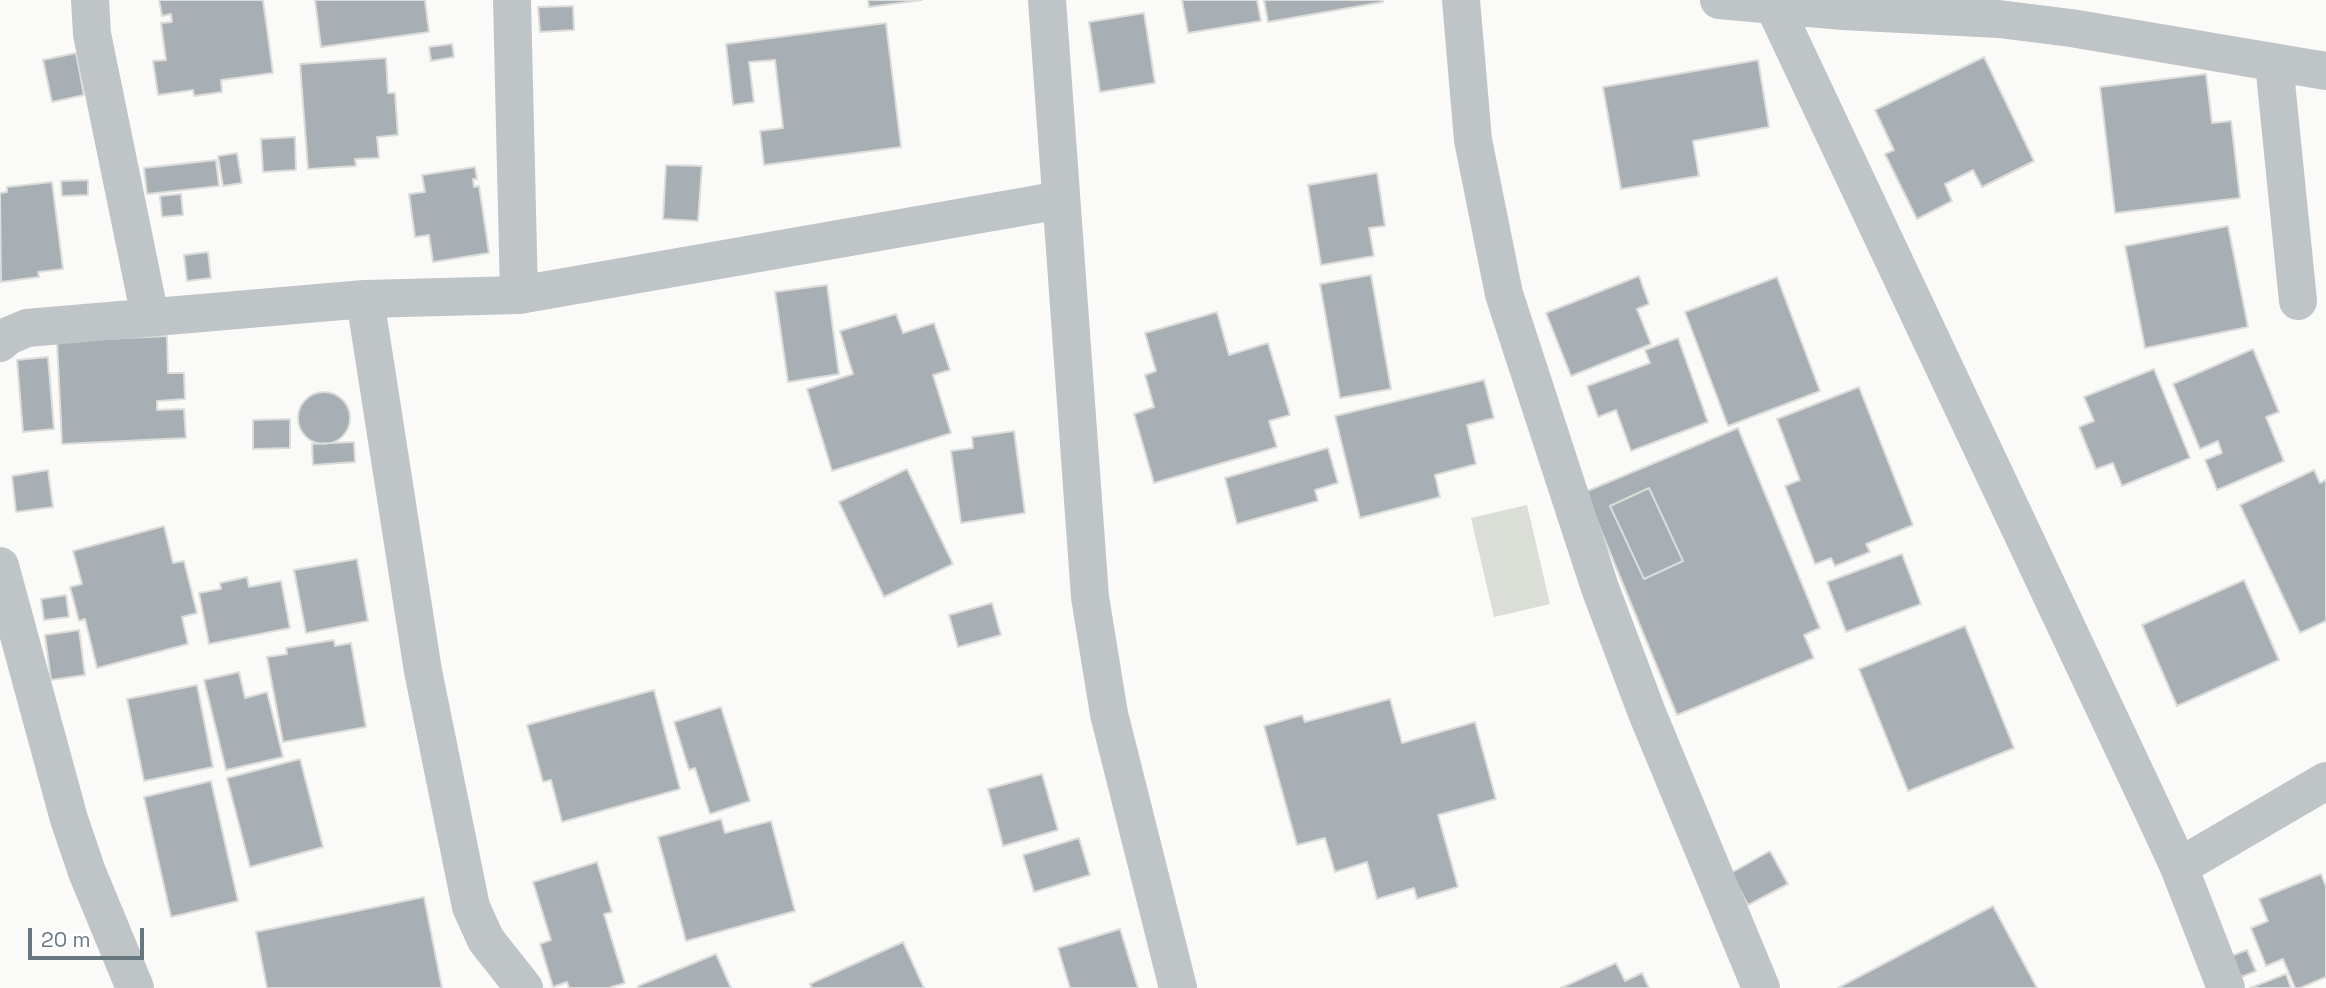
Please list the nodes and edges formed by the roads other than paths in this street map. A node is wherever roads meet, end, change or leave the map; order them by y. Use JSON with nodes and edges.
{"nodes":[{"id":1,"x":90,"y":0,"type":"edge"},
{"id":2,"x":512,"y":0,"type":"edge"},
{"id":3,"x":1047,"y":0,"type":"edge"},
{"id":4,"x":1461,"y":0,"type":"edge"},
{"id":5,"x":1719,"y":0,"type":"edge"},
{"id":6,"x":1774,"y":6,"type":"junction"},
{"id":7,"x":2274,"y":62,"type":"junction"},
{"id":8,"x":2326,"y":71,"type":"edge"},
{"id":9,"x":1061,"y":200,"type":"junction"},
{"id":10,"x":519,"y":295,"type":"junction"},
{"id":11,"x":365,"y":299,"type":"junction"},
{"id":12,"x":2298,"y":301,"type":"dead end"},
{"id":13,"x":150,"y":317,"type":"junction"},
{"id":14,"x":0,"y":343,"type":"edge"},
{"id":15,"x":0,"y":566,"type":"edge"},
{"id":16,"x":2326,"y":781,"type":"edge"},
{"id":17,"x":2179,"y":867,"type":"junction"},
{"id":18,"x":135,"y":988,"type":"edge"},
{"id":19,"x":524,"y":988,"type":"edge"},
{"id":20,"x":1178,"y":988,"type":"edge"},
{"id":21,"x":1761,"y":988,"type":"edge"},
{"id":22,"x":2226,"y":988,"type":"edge"}],
"edges":[{"from":1,"to":13,"type":"street"},
{"from":2,"to":10,"type":"street"},
{"from":3,"to":9,"type":"street"},
{"from":4,"to":21,"type":"street"},
{"from":5,"to":6,"type":"street"},
{"from":6,"to":7,"type":"street"},
{"from":6,"to":17,"type":"street"},
{"from":7,"to":8,"type":"street"},
{"from":7,"to":12,"type":"street"},
{"from":9,"to":10,"type":"street"},
{"from":9,"to":20,"type":"street"},
{"from":10,"to":11,"type":"street"},
{"from":11,"to":13,"type":"street"},
{"from":11,"to":19,"type":"street"},
{"from":13,"to":14,"type":"street"},
{"from":15,"to":18,"type":"street"},
{"from":16,"to":17,"type":"street"},
{"from":17,"to":22,"type":"street"}]}
